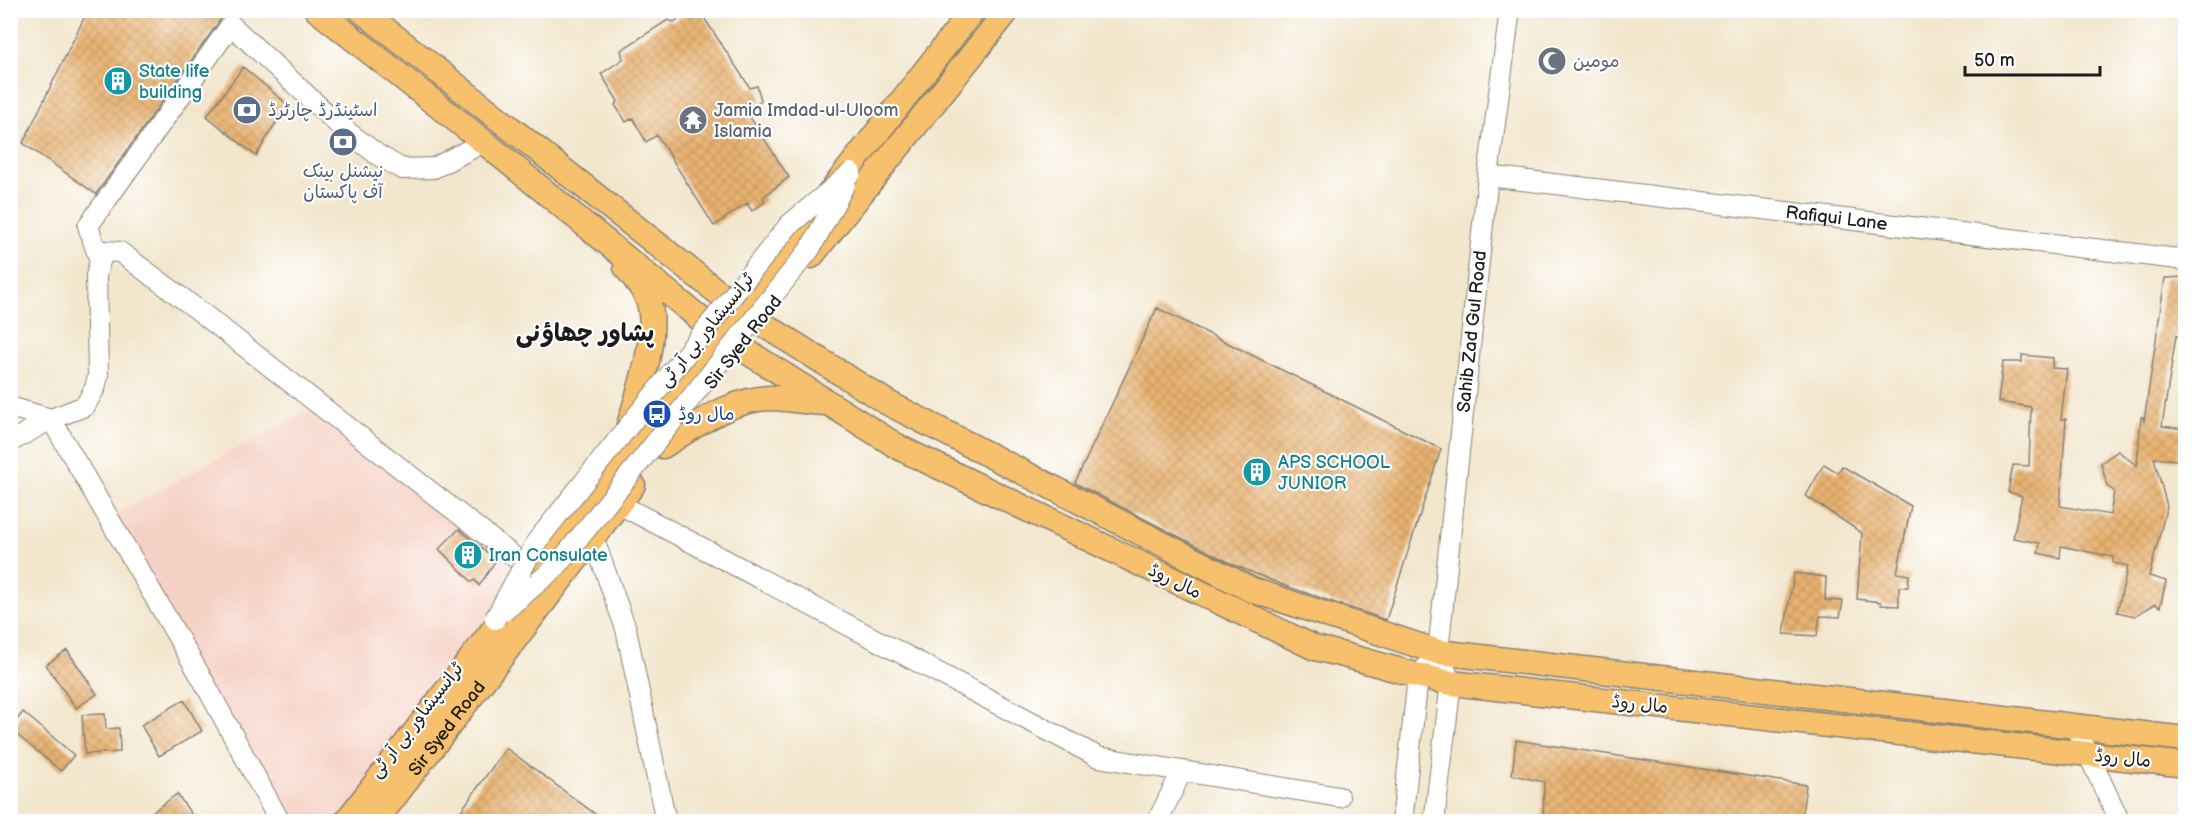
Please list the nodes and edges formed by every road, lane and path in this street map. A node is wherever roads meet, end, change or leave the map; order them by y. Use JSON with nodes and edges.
{"nodes":[{"id":1,"x":317,"y":10,"type":"edge"},
{"id":2,"x":361,"y":10,"type":"edge"},
{"id":3,"x":973,"y":10,"type":"edge"},
{"id":4,"x":980,"y":10,"type":"edge"},
{"id":5,"x":1008,"y":10,"type":"edge"},
{"id":6,"x":1510,"y":10,"type":"edge"},
{"id":7,"x":484,"y":142,"type":"junction"},
{"id":8,"x":851,"y":173,"type":"junction"},
{"id":9,"x":1488,"y":176,"type":"junction"},
{"id":10,"x":613,"y":246,"type":"junction"},
{"id":11,"x":2186,"y":260,"type":"edge"},
{"id":12,"x":100,"y":261,"type":"junction"},
{"id":13,"x":749,"y":315,"type":"junction"},
{"id":14,"x":729,"y":340,"type":"junction"},
{"id":15,"x":830,"y":404,"type":"junction"},
{"id":16,"x":10,"y":407,"type":"edge"},
{"id":17,"x":51,"y":419,"type":"junction"},
{"id":18,"x":10,"y":442,"type":"edge"},
{"id":19,"x":663,"y":446,"type":"junction"},
{"id":20,"x":612,"y":474,"type":"junction"},
{"id":21,"x":619,"y":504,"type":"junction"},
{"id":22,"x":593,"y":537,"type":"junction"},
{"id":23,"x":536,"y":574,"type":"junction"},
{"id":24,"x":495,"y":619,"type":"junction"},
{"id":25,"x":1438,"y":652,"type":"junction"},
{"id":26,"x":1418,"y":677,"type":"junction"},
{"id":27,"x":1451,"y":683,"type":"junction"},
{"id":28,"x":2075,"y":726,"type":"junction"},
{"id":29,"x":2186,"y":739,"type":"edge"},
{"id":30,"x":2088,"y":754,"type":"junction"},
{"id":31,"x":2186,"y":765,"type":"edge"},
{"id":32,"x":1182,"y":771,"type":"junction"},
{"id":33,"x":1339,"y":797,"type":"dead end"},
{"id":34,"x":280,"y":822,"type":"edge"},
{"id":35,"x":337,"y":822,"type":"edge"},
{"id":36,"x":346,"y":822,"type":"edge"},
{"id":37,"x":375,"y":822,"type":"edge"},
{"id":38,"x":666,"y":822,"type":"edge"},
{"id":39,"x":1157,"y":822,"type":"edge"},
{"id":40,"x":1402,"y":822,"type":"edge"},
{"id":41,"x":1434,"y":822,"type":"edge"},
{"id":42,"x":2120,"y":822,"type":"edge"}],
"edges":[{"from":1,"to":7,"type":"main road","name":"مال روڈ"},
{"from":2,"to":13,"type":"main road","name":"مال روڈ"},
{"from":3,"to":13,"type":"main road","name":"Sir Syed Road"},
{"from":4,"to":8,"type":"street","name":"ٹرانسپشاور بی آر ٹی"},
{"from":5,"to":13,"type":"main road","name":"Sir Syed Road"},
{"from":6,"to":9,"type":"street","name":"Sahib Zad Gul Road"},
{"from":7,"to":10,"type":"main road","name":"مال روڈ"},
{"from":7,"to":12,"type":"street"},
{"from":8,"to":24,"type":"street","name":"ٹرانسپشاور بی آر ٹی","bridge":true},
{"from":8,"to":24,"type":"street","name":"ٹرانسپشاور بی آر ٹی","bridge":true},
{"from":9,"to":11,"type":"street","name":"Rafiqui Lane"},
{"from":9,"to":25,"type":"street","name":"Sahib Zad Gul Road"},
{"from":10,"to":14,"type":"main road","name":"مال روڈ"},
{"from":10,"to":20,"type":"main road"},
{"from":12,"to":17,"type":"street"},
{"from":12,"to":23,"type":"street"},
{"from":13,"to":14,"type":"main road","name":"Sir Syed Road"},
{"from":13,"to":25,"type":"main road","name":"مال روڈ"},
{"from":14,"to":15,"type":"main road","name":"مال روڈ"},
{"from":14,"to":19,"type":"main road","name":"Sir Syed Road"},
{"from":14,"to":20,"type":"main road","name":"Sir Syed Road"},
{"from":15,"to":19,"type":"main road"},
{"from":15,"to":26,"type":"main road","name":"مال روڈ"},
{"from":16,"to":17,"type":"street"},
{"from":17,"to":18,"type":"street"},
{"from":17,"to":34,"type":"street"},
{"from":19,"to":21,"type":"main road","name":"Sir Syed Road"},
{"from":20,"to":23,"type":"main road","name":"Sir Syed Road"},
{"from":21,"to":22,"type":"main road","name":"Sir Syed Road"},
{"from":21,"to":32,"type":"street"},
{"from":22,"to":37,"type":"main road","name":"Sir Syed Road"},
{"from":22,"to":38,"type":"street"},
{"from":23,"to":36,"type":"main road","name":"Sir Syed Road"},
{"from":24,"to":35,"type":"street","name":"ٹرانسپشاور بی آر ٹی"},
{"from":25,"to":26,"type":"street"},
{"from":25,"to":27,"type":"street","name":"Sahib Zad Gul Road"},
{"from":25,"to":28,"type":"main road","name":"مال روڈ"},
{"from":26,"to":27,"type":"main road","name":"مال روڈ"},
{"from":26,"to":40,"type":"street"},
{"from":27,"to":30,"type":"main road","name":"مال روڈ"},
{"from":27,"to":41,"type":"street","name":"Sahib Zad Gul Road"},
{"from":28,"to":29,"type":"main road","name":"مال روڈ"},
{"from":28,"to":30,"type":"street"},
{"from":30,"to":31,"type":"main road","name":"مال روڈ"},
{"from":30,"to":42,"type":"street"},
{"from":32,"to":33,"type":"street"},
{"from":32,"to":39,"type":"street"}]}
